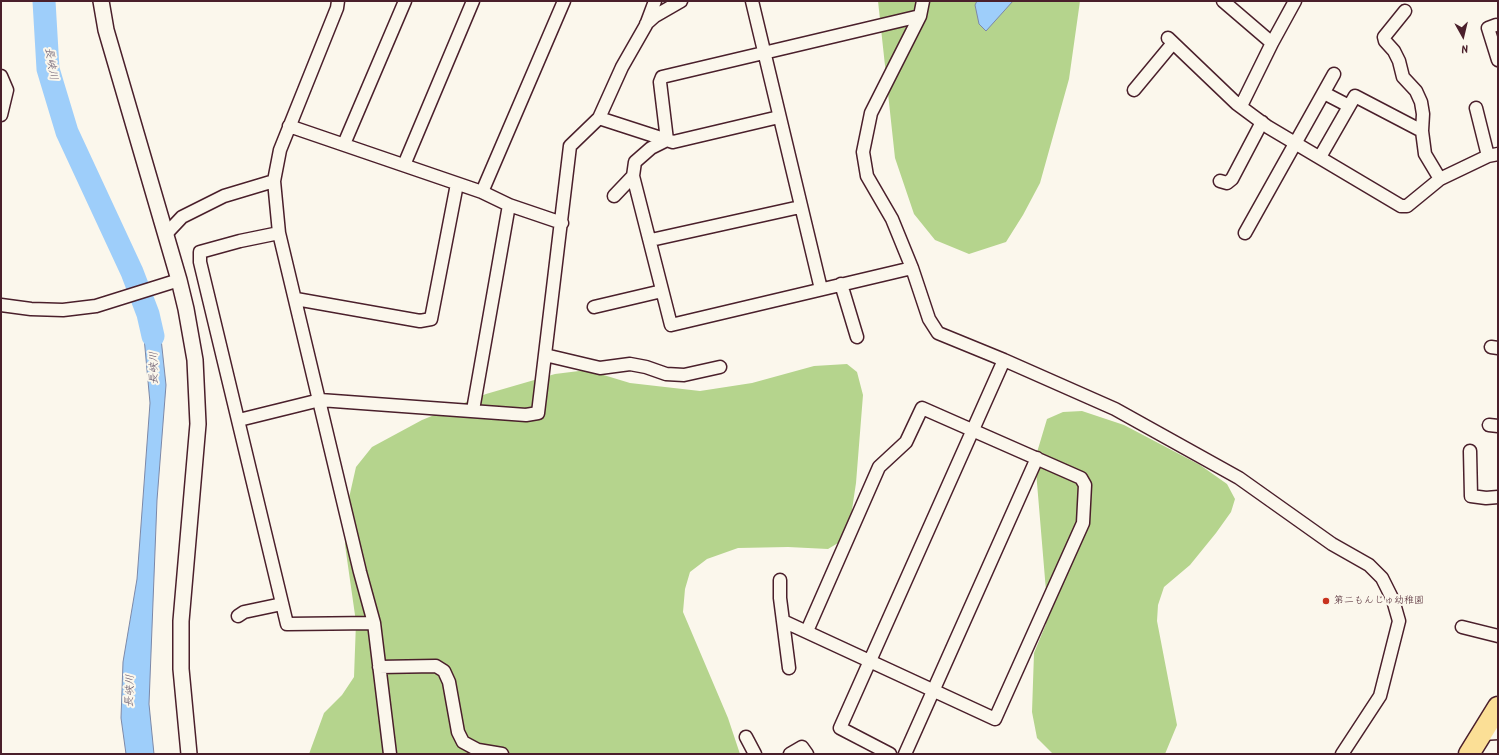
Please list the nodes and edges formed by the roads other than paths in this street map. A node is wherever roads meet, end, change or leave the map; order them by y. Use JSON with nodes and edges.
{"nodes":[{"id":1,"x":101,"y":1,"type":"edge"},
{"id":2,"x":338,"y":1,"type":"edge"},
{"id":3,"x":405,"y":1,"type":"edge"},
{"id":4,"x":473,"y":1,"type":"edge"},
{"id":5,"x":564,"y":1,"type":"edge"},
{"id":6,"x":655,"y":1,"type":"edge"},
{"id":7,"x":681,"y":1,"type":"edge"},
{"id":8,"x":752,"y":1,"type":"edge"},
{"id":9,"x":923,"y":1,"type":"edge"},
{"id":10,"x":1224,"y":1,"type":"edge"},
{"id":11,"x":1295,"y":1,"type":"edge"},
{"id":12,"x":1405,"y":11,"type":"dead end"},
{"id":13,"x":920,"y":16,"type":"junction"},
{"id":14,"x":646,"y":25,"type":"junction"},
{"id":15,"x":1487,"y":28,"type":"dead end"},
{"id":16,"x":1272,"y":43,"type":"junction"},
{"id":17,"x":765,"y":53,"type":"junction"},
{"id":18,"x":1498,"y":60,"type":"edge"},
{"id":19,"x":1334,"y":74,"type":"dead end"},
{"id":20,"x":1,"y":76,"type":"edge"},
{"id":21,"x":1134,"y":90,"type":"dead end"},
{"id":22,"x":1324,"y":93,"type":"junction"},
{"id":23,"x":1241,"y":106,"type":"junction"},
{"id":24,"x":1349,"y":106,"type":"junction"},
{"id":25,"x":1476,"y":108,"type":"dead end"},
{"id":26,"x":1,"y":114,"type":"edge"},
{"id":27,"x":778,"y":117,"type":"junction"},
{"id":28,"x":600,"y":118,"type":"junction"},
{"id":29,"x":1262,"y":122,"type":"junction"},
{"id":30,"x":289,"y":126,"type":"junction"},
{"id":31,"x":1422,"y":131,"type":"junction"},
{"id":32,"x":667,"y":140,"type":"junction"},
{"id":33,"x":1295,"y":143,"type":"junction"},
{"id":34,"x":344,"y":144,"type":"junction"},
{"id":35,"x":1493,"y":155,"type":"edge"},
{"id":36,"x":1320,"y":157,"type":"junction"},
{"id":37,"x":404,"y":165,"type":"junction"},
{"id":38,"x":633,"y":176,"type":"junction"},
{"id":39,"x":1440,"y":179,"type":"junction"},
{"id":40,"x":274,"y":180,"type":"junction"},
{"id":41,"x":1220,"y":181,"type":"dead end"},
{"id":42,"x":457,"y":184,"type":"junction"},
{"id":43,"x":482,"y":192,"type":"junction"},
{"id":44,"x":614,"y":196,"type":"dead end"},
{"id":45,"x":509,"y":205,"type":"junction"},
{"id":46,"x":800,"y":207,"type":"junction"},
{"id":47,"x":562,"y":223,"type":"junction"},
{"id":48,"x":1245,"y":233,"type":"dead end"},
{"id":49,"x":166,"y":234,"type":"junction"},
{"id":50,"x":279,"y":234,"type":"junction"},
{"id":51,"x":651,"y":240,"type":"junction"},
{"id":52,"x":912,"y":268,"type":"junction"},
{"id":53,"x":179,"y":280,"type":"junction"},
{"id":54,"x":841,"y":284,"type":"junction"},
{"id":55,"x":821,"y":289,"type":"junction"},
{"id":56,"x":662,"y":290,"type":"junction"},
{"id":57,"x":296,"y":299,"type":"junction"},
{"id":58,"x":1,"y":305,"type":"edge"},
{"id":59,"x":594,"y":307,"type":"dead end"},
{"id":60,"x":857,"y":337,"type":"dead end"},
{"id":61,"x":545,"y":355,"type":"junction"},
{"id":62,"x":1004,"y":360,"type":"junction"},
{"id":63,"x":720,"y":367,"type":"dead end"},
{"id":64,"x":320,"y":400,"type":"junction"},
{"id":65,"x":473,"y":410,"type":"junction"},
{"id":66,"x":239,"y":420,"type":"junction"},
{"id":67,"x":972,"y":430,"type":"junction"},
{"id":68,"x":1470,"y":450,"type":"dead end"},
{"id":69,"x":1037,"y":458,"type":"junction"},
{"id":70,"x":1498,"y":497,"type":"edge"},
{"id":71,"x":780,"y":580,"type":"dead end"},
{"id":72,"x":282,"y":604,"type":"junction"},
{"id":73,"x":241,"y":610,"type":"dead end"},
{"id":74,"x":783,"y":621,"type":"junction"},
{"id":75,"x":374,"y":623,"type":"junction"},
{"id":76,"x":1462,"y":626,"type":"dead end"},
{"id":77,"x":807,"y":631,"type":"junction"},
{"id":78,"x":1498,"y":636,"type":"edge"},
{"id":79,"x":870,"y":661,"type":"junction"},
{"id":80,"x":379,"y":667,"type":"junction"},
{"id":81,"x":789,"y":668,"type":"dead end"},
{"id":82,"x":933,"y":692,"type":"junction"},
{"id":83,"x":1498,"y":707,"type":"edge"},
{"id":84,"x":1490,"y":733,"type":"edge"},
{"id":85,"x":746,"y":737,"type":"dead end"},
{"id":86,"x":189,"y":754,"type":"edge"},
{"id":87,"x":390,"y":754,"type":"edge"},
{"id":88,"x":502,"y":754,"type":"edge"},
{"id":89,"x":756,"y":754,"type":"edge"},
{"id":90,"x":790,"y":754,"type":"edge"},
{"id":91,"x":807,"y":754,"type":"edge"},
{"id":92,"x":890,"y":754,"type":"edge"},
{"id":93,"x":905,"y":754,"type":"edge"},
{"id":94,"x":1342,"y":754,"type":"edge"},
{"id":95,"x":1469,"y":754,"type":"edge"}],
"edges":[{"from":1,"to":49,"type":"street"},
{"from":2,"to":30,"type":"street"},
{"from":3,"to":34,"type":"street"},
{"from":4,"to":37,"type":"street"},
{"from":5,"to":43,"type":"street"},
{"from":6,"to":14,"type":"street"},
{"from":7,"to":14,"type":"street"},
{"from":8,"to":17,"type":"street"},
{"from":9,"to":13,"type":"street"},
{"from":10,"to":16,"type":"street"},
{"from":11,"to":16,"type":"street"},
{"from":12,"to":31,"type":"street"},
{"from":13,"to":17,"type":"street"},
{"from":13,"to":52,"type":"street"},
{"from":14,"to":28,"type":"street"},
{"from":15,"to":18,"type":"street"},
{"from":16,"to":23,"type":"street"},
{"from":17,"to":27,"type":"street"},
{"from":17,"to":32,"type":"street"},
{"from":19,"to":22,"type":"street"},
{"from":20,"to":26,"type":"street"},
{"from":21,"to":23,"type":"street"},
{"from":22,"to":24,"type":"street"},
{"from":22,"to":33,"type":"street"},
{"from":23,"to":29,"type":"street"},
{"from":24,"to":31,"type":"street"},
{"from":24,"to":36,"type":"street"},
{"from":25,"to":35,"type":"street"},
{"from":27,"to":32,"type":"street"},
{"from":27,"to":46,"type":"street"},
{"from":28,"to":32,"type":"street"},
{"from":28,"to":47,"type":"street"},
{"from":29,"to":33,"type":"street"},
{"from":29,"to":41,"type":"street"},
{"from":30,"to":34,"type":"street"},
{"from":30,"to":40,"type":"street"},
{"from":31,"to":39,"type":"street"},
{"from":32,"to":38,"type":"street"},
{"from":33,"to":36,"type":"street"},
{"from":33,"to":48,"type":"street"},
{"from":34,"to":37,"type":"street"},
{"from":35,"to":39,"type":"street"},
{"from":36,"to":39,"type":"street"},
{"from":37,"to":42,"type":"street"},
{"from":38,"to":44,"type":"street"},
{"from":38,"to":51,"type":"street"},
{"from":40,"to":49,"type":"street"},
{"from":40,"to":50,"type":"street"},
{"from":42,"to":43,"type":"street"},
{"from":42,"to":57,"type":"street"},
{"from":43,"to":45,"type":"street"},
{"from":45,"to":47,"type":"street"},
{"from":45,"to":65,"type":"street"},
{"from":46,"to":51,"type":"street"},
{"from":46,"to":55,"type":"street"},
{"from":47,"to":61,"type":"street"},
{"from":49,"to":53,"type":"street"},
{"from":50,"to":57,"type":"street"},
{"from":50,"to":66,"type":"street"},
{"from":51,"to":56,"type":"street"},
{"from":52,"to":54,"type":"street"},
{"from":52,"to":62,"type":"street"},
{"from":53,"to":58,"type":"street"},
{"from":53,"to":86,"type":"street"},
{"from":54,"to":55,"type":"street"},
{"from":54,"to":60,"type":"street"},
{"from":55,"to":56,"type":"street"},
{"from":56,"to":59,"type":"street"},
{"from":57,"to":64,"type":"street"},
{"from":61,"to":63,"type":"street"},
{"from":61,"to":65,"type":"street"},
{"from":62,"to":67,"type":"street"},
{"from":62,"to":94,"type":"street"},
{"from":64,"to":65,"type":"street"},
{"from":64,"to":66,"type":"street"},
{"from":64,"to":75,"type":"street"},
{"from":66,"to":72,"type":"street"},
{"from":67,"to":69,"type":"street"},
{"from":67,"to":77,"type":"street"},
{"from":67,"to":79,"type":"street"},
{"from":68,"to":70,"type":"street"},
{"from":69,"to":82,"type":"street"},
{"from":69,"to":82,"type":"street"},
{"from":71,"to":74,"type":"street"},
{"from":72,"to":73,"type":"street"},
{"from":72,"to":75,"type":"street"},
{"from":74,"to":77,"type":"street"},
{"from":74,"to":81,"type":"street"},
{"from":75,"to":80,"type":"street"},
{"from":76,"to":78,"type":"street"},
{"from":77,"to":79,"type":"street"},
{"from":79,"to":82,"type":"street"},
{"from":79,"to":92,"type":"street"},
{"from":80,"to":87,"type":"street"},
{"from":80,"to":88,"type":"street"},
{"from":82,"to":93,"type":"street"},
{"from":83,"to":84,"type":"highway"},
{"from":84,"to":95,"type":"highway"},
{"from":85,"to":89,"type":"street"},
{"from":90,"to":91,"type":"street"}]}
